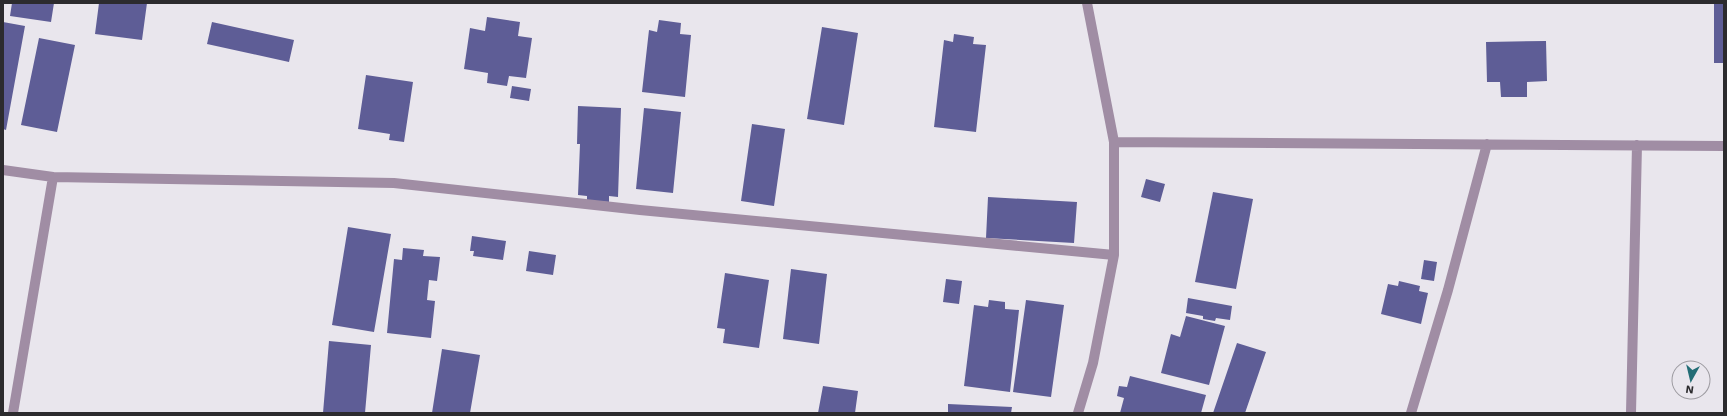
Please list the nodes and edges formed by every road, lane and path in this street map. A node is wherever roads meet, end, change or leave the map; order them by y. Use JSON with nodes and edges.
{"nodes":[{"id":1,"x":1087,"y":3,"type":"edge"},
{"id":2,"x":1114,"y":142,"type":"junction"},
{"id":3,"x":1487,"y":144,"type":"junction"},
{"id":4,"x":1637,"y":145,"type":"junction"},
{"id":5,"x":1724,"y":146,"type":"edge"},
{"id":6,"x":3,"y":170,"type":"edge"},
{"id":7,"x":53,"y":177,"type":"junction"},
{"id":8,"x":1114,"y":255,"type":"junction"},
{"id":9,"x":13,"y":413,"type":"edge"},
{"id":10,"x":1078,"y":413,"type":"edge"},
{"id":11,"x":1411,"y":413,"type":"edge"},
{"id":12,"x":1631,"y":413,"type":"edge"}],
"edges":[{"from":1,"to":2,"type":"street"},
{"from":2,"to":3,"type":"street"},
{"from":2,"to":8,"type":"street"},
{"from":3,"to":4,"type":"street"},
{"from":3,"to":11,"type":"street"},
{"from":4,"to":5,"type":"street"},
{"from":4,"to":12,"type":"street"},
{"from":6,"to":7,"type":"street"},
{"from":7,"to":8,"type":"street"},
{"from":7,"to":9,"type":"street"},
{"from":8,"to":10,"type":"street"}]}
